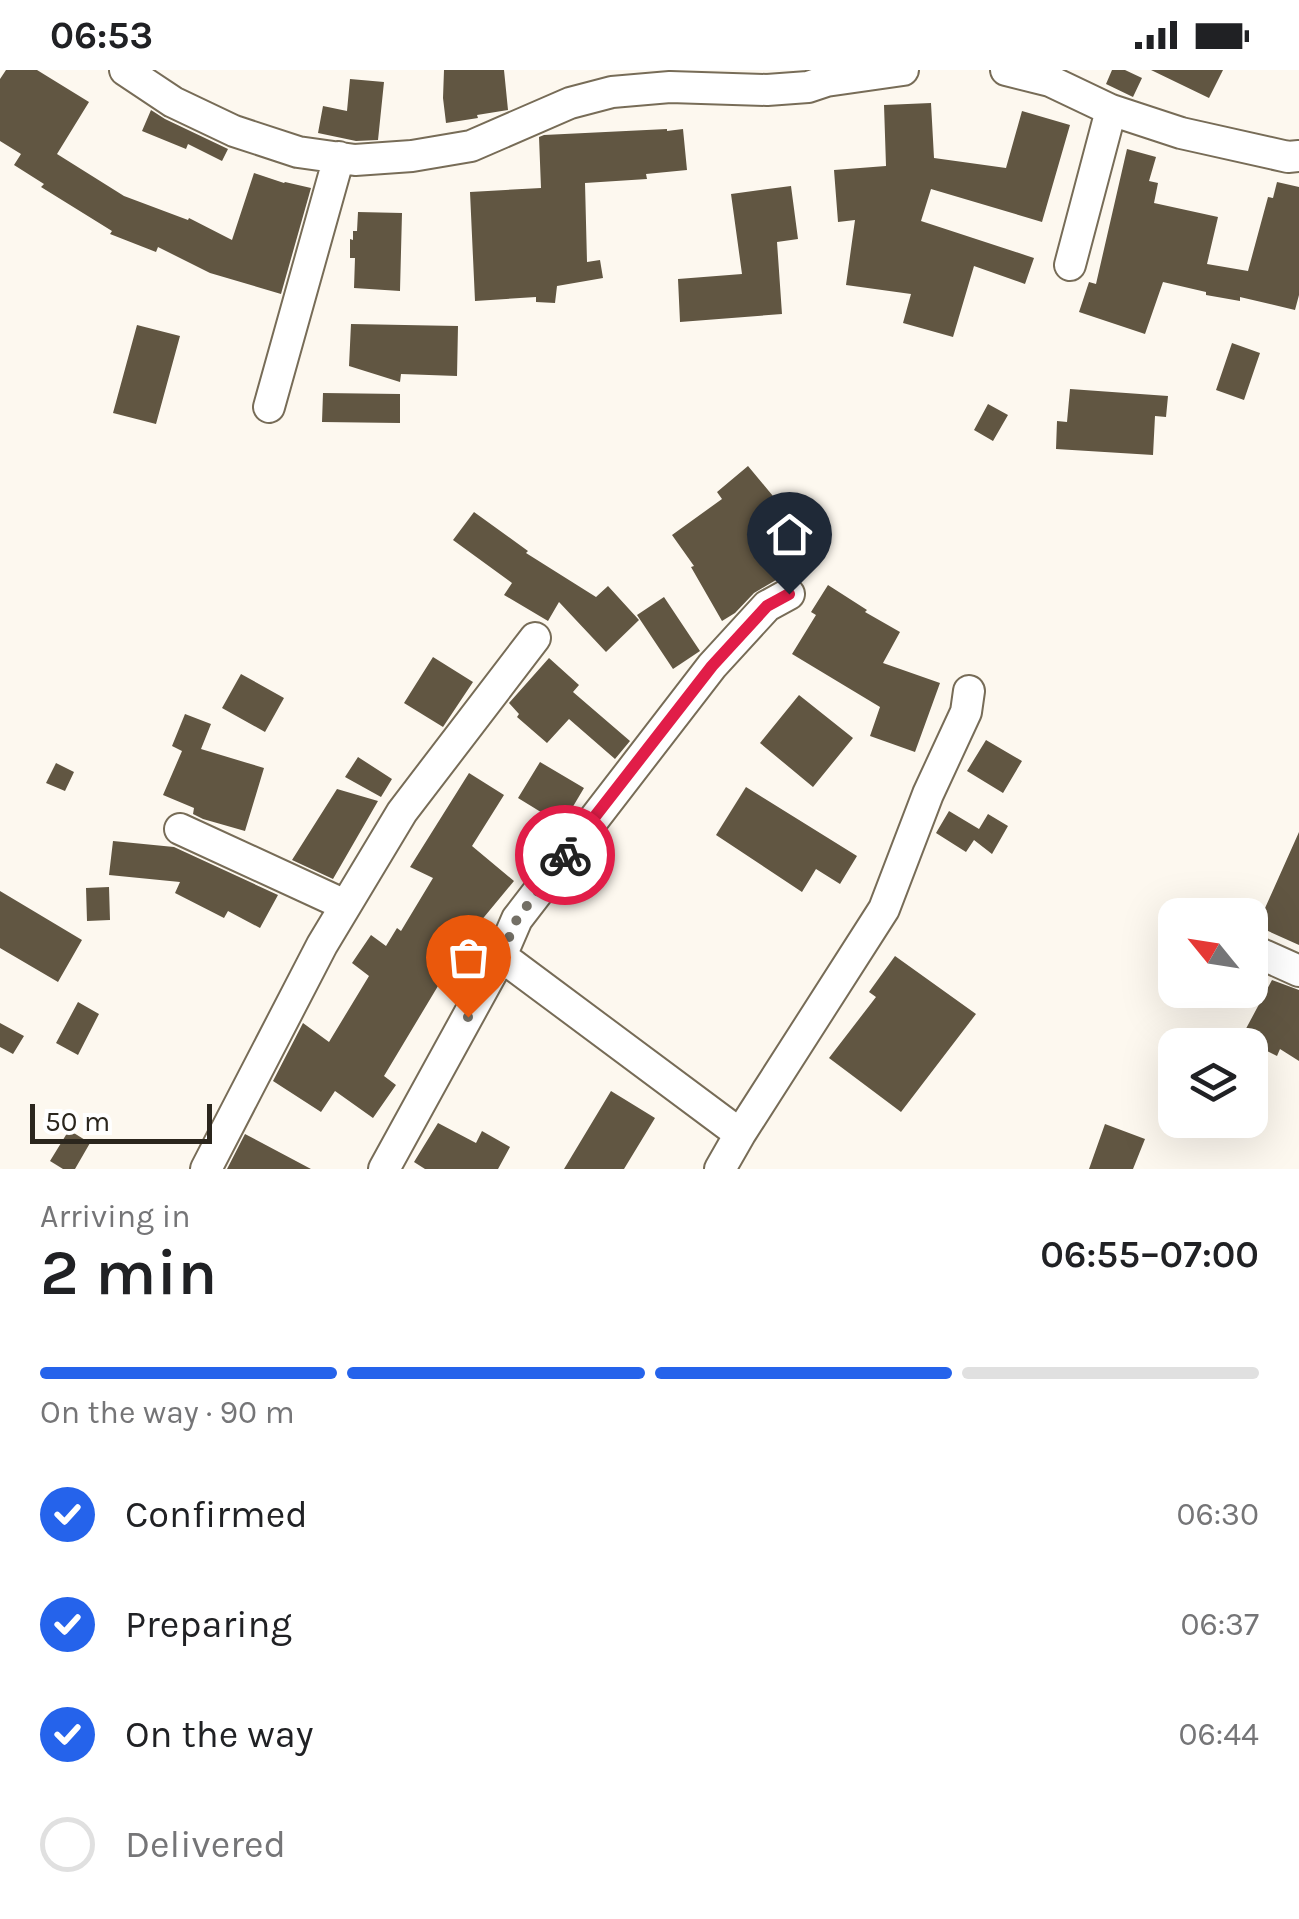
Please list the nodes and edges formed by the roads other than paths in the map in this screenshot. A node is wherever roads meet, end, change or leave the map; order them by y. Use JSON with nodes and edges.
{"nodes":[{"id":1,"x":125,"y":70,"type":"edge"},
{"id":2,"x":903,"y":70,"type":"edge"},
{"id":3,"x":1006,"y":70,"type":"edge"},
{"id":4,"x":808,"y":78,"type":"edge"},
{"id":5,"x":1112,"y":110,"type":"junction"},
{"id":6,"x":1299,"y":156,"type":"edge"},
{"id":7,"x":339,"y":158,"type":"junction"},
{"id":8,"x":1070,"y":265,"type":"dead end"},
{"id":9,"x":269,"y":407,"type":"dead end"},
{"id":10,"x":789,"y":594,"type":"dead end"},
{"id":11,"x":535,"y":638,"type":"dead end"},
{"id":12,"x":969,"y":691,"type":"dead end"},
{"id":13,"x":180,"y":828,"type":"dead end"},
{"id":14,"x":345,"y":905,"type":"junction"},
{"id":15,"x":501,"y":956,"type":"junction"},
{"id":16,"x":1268,"y":958,"type":"edge"},
{"id":17,"x":1299,"y":971,"type":"edge"},
{"id":18,"x":740,"y":1134,"type":"junction"},
{"id":19,"x":206,"y":1169,"type":"edge"},
{"id":20,"x":384,"y":1169,"type":"edge"},
{"id":21,"x":720,"y":1169,"type":"edge"}],
"edges":[{"from":1,"to":7,"type":"street"},
{"from":2,"to":4,"type":"street"},
{"from":3,"to":5,"type":"street"},
{"from":4,"to":7,"type":"street"},
{"from":5,"to":6,"type":"street"},
{"from":5,"to":8,"type":"street"},
{"from":7,"to":9,"type":"street"},
{"from":10,"to":15,"type":"street"},
{"from":11,"to":14,"type":"street"},
{"from":12,"to":18,"type":"street"},
{"from":13,"to":14,"type":"street"},
{"from":14,"to":19,"type":"street"},
{"from":15,"to":18,"type":"street"},
{"from":15,"to":20,"type":"street"},
{"from":16,"to":17,"type":"street"},
{"from":18,"to":21,"type":"street"}]}
